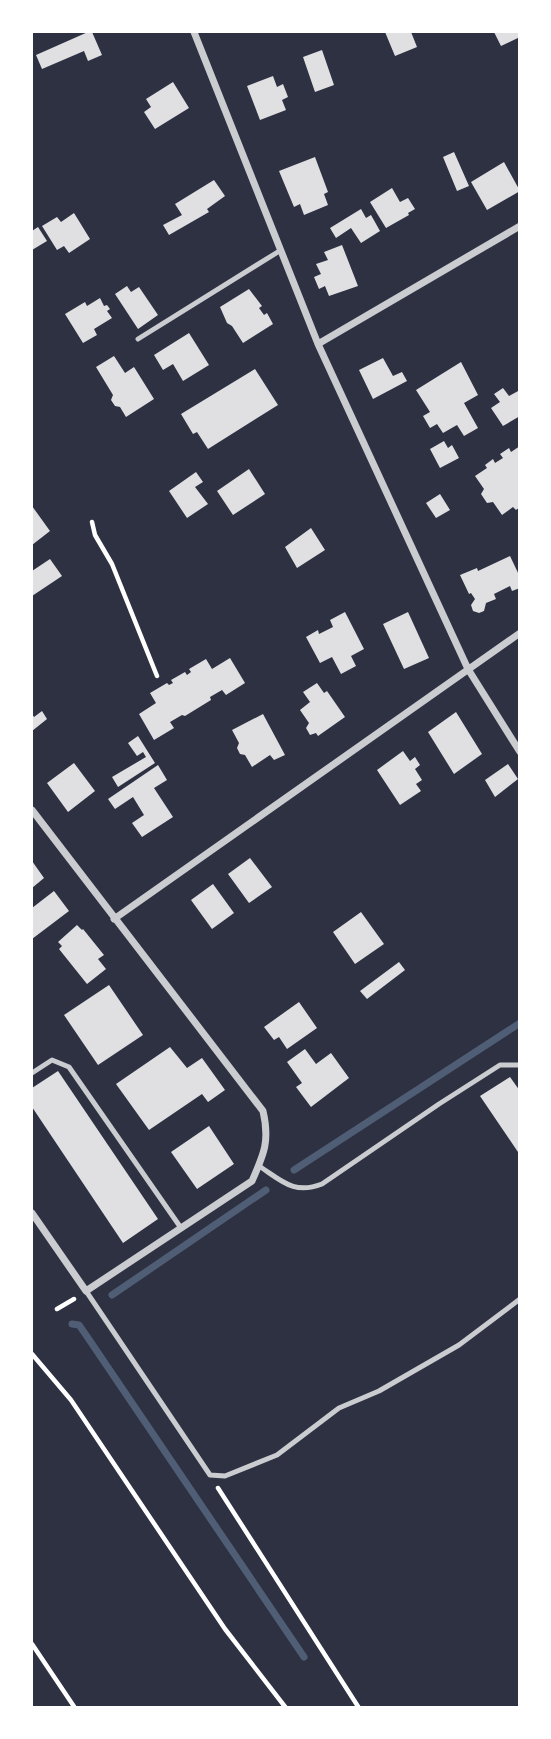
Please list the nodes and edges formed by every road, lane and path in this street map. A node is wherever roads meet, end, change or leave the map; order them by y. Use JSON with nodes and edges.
{"nodes":[{"id":1,"x":194,"y":32,"type":"edge"},
{"id":2,"x":520,"y":226,"type":"edge"},
{"id":3,"x":281,"y":250,"type":"junction"},
{"id":4,"x":138,"y":338,"type":"dead end"},
{"id":5,"x":318,"y":344,"type":"junction"},
{"id":6,"x":92,"y":522,"type":"dead end"},
{"id":7,"x":520,"y":633,"type":"edge"},
{"id":8,"x":468,"y":669,"type":"junction"},
{"id":9,"x":156,"y":676,"type":"dead end"},
{"id":10,"x":520,"y":752,"type":"edge"},
{"id":11,"x":32,"y":810,"type":"edge"},
{"id":12,"x":114,"y":919,"type":"junction"},
{"id":13,"x":520,"y":1065,"type":"edge"},
{"id":14,"x":32,"y":1073,"type":"edge"},
{"id":15,"x":259,"y":1166,"type":"junction"},
{"id":16,"x":32,"y":1213,"type":"edge"},
{"id":17,"x":181,"y":1228,"type":"junction"},
{"id":18,"x":86,"y":1291,"type":"junction"},
{"id":19,"x":520,"y":1299,"type":"edge"},
{"id":20,"x":32,"y":1354,"type":"edge"},
{"id":21,"x":210,"y":1475,"type":"junction"},
{"id":22,"x":32,"y":1644,"type":"edge"},
{"id":23,"x":75,"y":1707,"type":"edge"},
{"id":24,"x":286,"y":1707,"type":"edge"},
{"id":25,"x":359,"y":1707,"type":"edge"}],
"edges":[{"from":1,"to":3,"type":"street"},
{"from":2,"to":5,"type":"street"},
{"from":3,"to":4,"type":"lane"},
{"from":3,"to":5,"type":"street"},
{"from":5,"to":8,"type":"street"},
{"from":6,"to":9,"type":"path"},
{"from":7,"to":8,"type":"street"},
{"from":8,"to":10,"type":"street"},
{"from":8,"to":12,"type":"street"},
{"from":11,"to":12,"type":"street"},
{"from":12,"to":15,"type":"street"},
{"from":13,"to":15,"type":"lane"},
{"from":14,"to":17,"type":"lane"},
{"from":15,"to":17,"type":"street"},
{"from":16,"to":18,"type":"street"},
{"from":17,"to":18,"type":"street"},
{"from":18,"to":21,"type":"lane"},
{"from":19,"to":21,"type":"lane"},
{"from":20,"to":24,"type":"path"},
{"from":21,"to":25,"type":"path"},
{"from":22,"to":23,"type":"path"}]}
